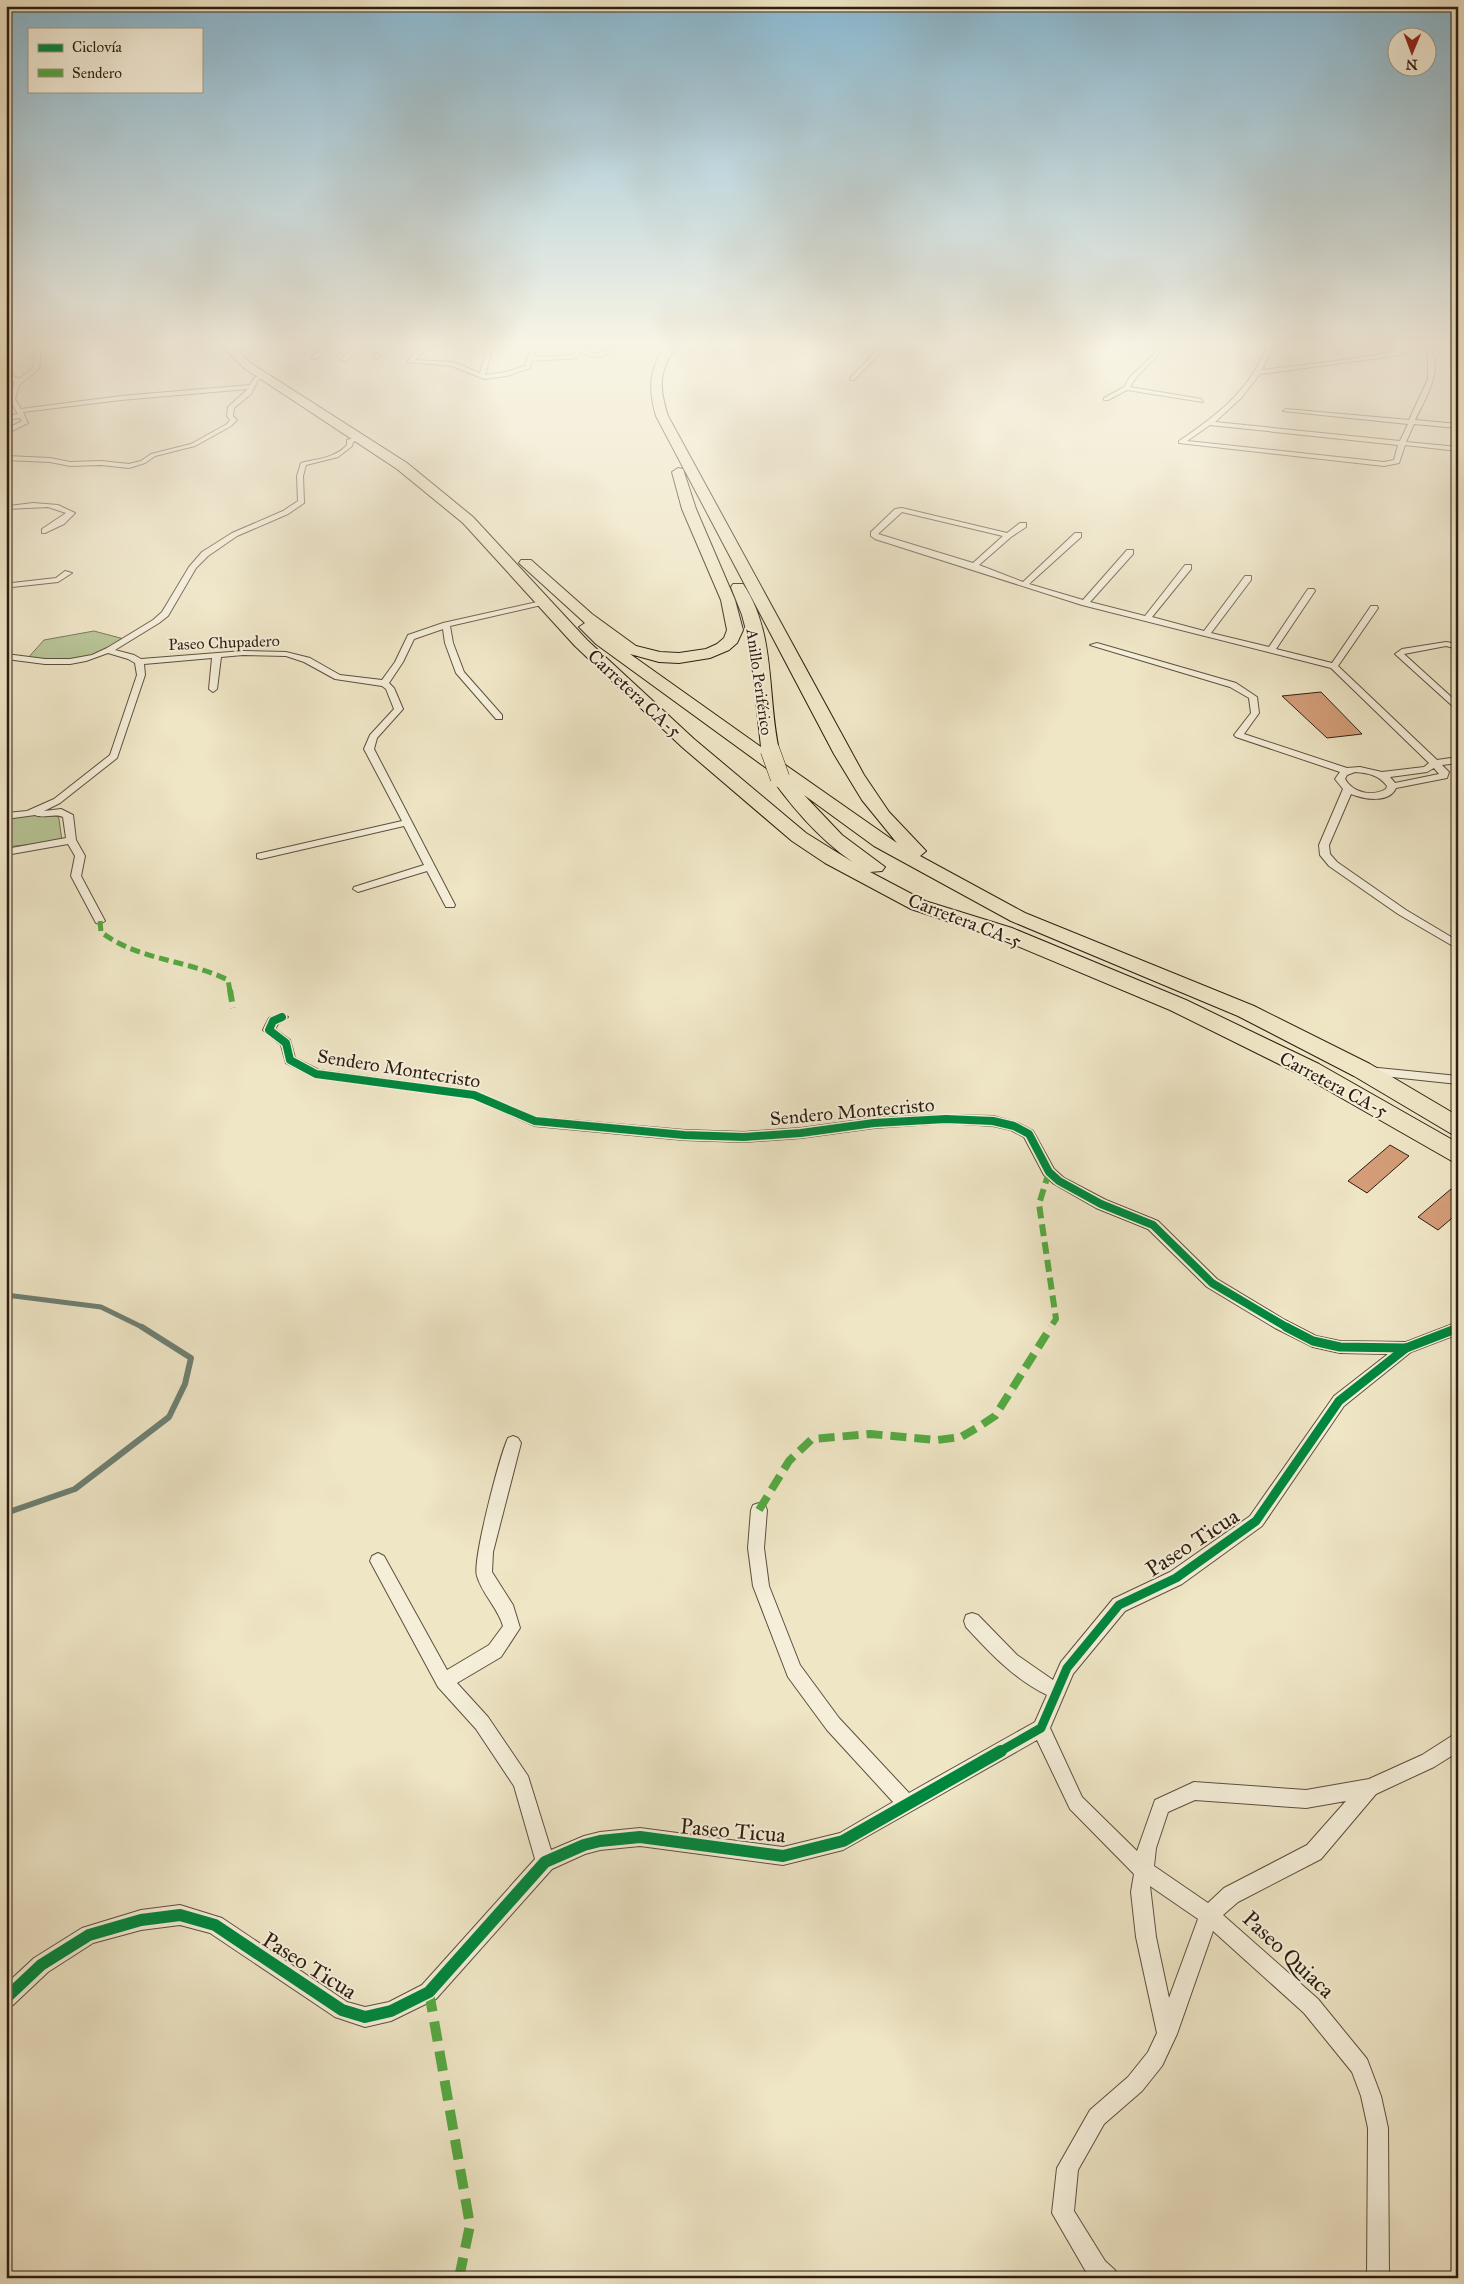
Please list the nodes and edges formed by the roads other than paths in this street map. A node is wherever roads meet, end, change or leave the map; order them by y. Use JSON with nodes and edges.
{"nodes":[{"id":1,"x":184,"y":447,"type":"edge"},
{"id":2,"x":349,"y":447,"type":"edge"},
{"id":3,"x":372,"y":447,"type":"edge"},
{"id":4,"x":389,"y":447,"type":"edge"},
{"id":5,"x":665,"y":447,"type":"edge"},
{"id":6,"x":679,"y":447,"type":"edge"},
{"id":7,"x":1224,"y":447,"type":"edge"},
{"id":8,"x":1401,"y":447,"type":"edge"},
{"id":9,"x":1435,"y":447,"type":"edge"},
{"id":10,"x":1458,"y":449,"type":"edge"},
{"id":11,"x":6,"y":458,"type":"edge"},
{"id":12,"x":678,"y":472,"type":"junction"},
{"id":13,"x":7,"y":511,"type":"edge"},
{"id":14,"x":490,"y":525,"type":"dead end"},
{"id":15,"x":1023,"y":525,"type":"dead end"},
{"id":16,"x":45,"y":531,"type":"dead end"},
{"id":17,"x":1008,"y":535,"type":"junction"},
{"id":18,"x":1078,"y":535,"type":"dead end"},
{"id":19,"x":1130,"y":552,"type":"dead end"},
{"id":20,"x":520,"y":563,"type":"junction"},
{"id":21,"x":974,"y":566,"type":"junction"},
{"id":22,"x":1188,"y":566,"type":"dead end"},
{"id":23,"x":68,"y":573,"type":"dead end"},
{"id":24,"x":6,"y":577,"type":"edge"},
{"id":25,"x":1248,"y":578,"type":"dead end"},
{"id":26,"x":1024,"y":585,"type":"junction"},
{"id":27,"x":9,"y":586,"type":"edge"},
{"id":28,"x":1311,"y":591,"type":"dead end"},
{"id":29,"x":543,"y":602,"type":"junction"},
{"id":30,"x":1085,"y":603,"type":"junction"},
{"id":31,"x":1374,"y":608,"type":"dead end"},
{"id":32,"x":1146,"y":618,"type":"junction"},
{"id":33,"x":446,"y":626,"type":"junction"},
{"id":34,"x":1207,"y":633,"type":"junction"},
{"id":35,"x":1094,"y":645,"type":"dead end"},
{"id":36,"x":1458,"y":647,"type":"edge"},
{"id":37,"x":1272,"y":649,"type":"junction"},
{"id":38,"x":109,"y":651,"type":"junction"},
{"id":39,"x":217,"y":655,"type":"junction"},
{"id":40,"x":6,"y":656,"type":"edge"},
{"id":41,"x":139,"y":662,"type":"junction"},
{"id":42,"x":1334,"y":666,"type":"junction"},
{"id":43,"x":384,"y":683,"type":"junction"},
{"id":44,"x":213,"y":689,"type":"dead end"},
{"id":45,"x":1458,"y":708,"type":"edge"},
{"id":46,"x":499,"y":717,"type":"dead end"},
{"id":47,"x":1458,"y":760,"type":"edge"},
{"id":48,"x":1435,"y":763,"type":"junction"},
{"id":49,"x":1347,"y":771,"type":"junction"},
{"id":50,"x":1380,"y":775,"type":"junction"},
{"id":51,"x":1392,"y":786,"type":"junction"},
{"id":52,"x":1348,"y":790,"type":"junction"},
{"id":53,"x":29,"y":814,"type":"junction"},
{"id":54,"x":6,"y":816,"type":"edge"},
{"id":55,"x":406,"y":823,"type":"junction"},
{"id":56,"x":71,"y":840,"type":"junction"},
{"id":57,"x":6,"y":852,"type":"edge"},
{"id":58,"x":261,"y":856,"type":"dead end"},
{"id":59,"x":429,"y":866,"type":"junction"},
{"id":60,"x":940,"y":872,"type":"junction"},
{"id":61,"x":358,"y":889,"type":"dead end"},
{"id":62,"x":450,"y":905,"type":"dead end"},
{"id":63,"x":100,"y":921,"type":"dead end"},
{"id":64,"x":1005,"y":933,"type":"junction"},
{"id":65,"x":1458,"y":946,"type":"edge"},
{"id":66,"x":282,"y":1017,"type":"dead end"},
{"id":67,"x":1362,"y":1070,"type":"junction"},
{"id":68,"x":1458,"y":1080,"type":"edge"},
{"id":69,"x":1458,"y":1127,"type":"edge"},
{"id":70,"x":1458,"y":1154,"type":"edge"},
{"id":71,"x":1458,"y":1328,"type":"edge"},
{"id":72,"x":1406,"y":1348,"type":"junction"},
{"id":73,"x":513,"y":1443,"type":"dead end"},
{"id":74,"x":759,"y":1510,"type":"dead end"},
{"id":75,"x":378,"y":1561,"type":"dead end"},
{"id":76,"x":972,"y":1622,"type":"dead end"},
{"id":77,"x":444,"y":1681,"type":"junction"},
{"id":78,"x":1057,"y":1691,"type":"junction"},
{"id":79,"x":1041,"y":1728,"type":"junction"},
{"id":80,"x":1458,"y":1741,"type":"edge"},
{"id":81,"x":1370,"y":1788,"type":"junction"},
{"id":82,"x":908,"y":1805,"type":"junction"},
{"id":83,"x":545,"y":1862,"type":"junction"},
{"id":84,"x":1142,"y":1869,"type":"junction"},
{"id":85,"x":1210,"y":1915,"type":"junction"},
{"id":86,"x":6,"y":1998,"type":"edge"},
{"id":87,"x":1166,"y":2034,"type":"junction"},
{"id":88,"x":1107,"y":2278,"type":"edge"},
{"id":89,"x":1378,"y":2278,"type":"edge"}],
"edges":[{"from":1,"to":11,"type":"street"},
{"from":2,"to":38,"type":"street"},
{"from":3,"to":20,"type":"highway"},
{"from":4,"to":14,"type":"highway"},
{"from":5,"to":12,"type":"highway","name":"Anillo Periférico"},
{"from":6,"to":60,"type":"highway","name":"Anillo Periférico"},
{"from":7,"to":8,"type":"street"},
{"from":9,"to":10,"type":"street"},
{"from":12,"to":20,"type":"highway"},
{"from":12,"to":64,"type":"highway","name":"Anillo Periférico","bridge":true},
{"from":13,"to":16,"type":"street"},
{"from":15,"to":17,"type":"street"},
{"from":17,"to":21,"type":"street"},
{"from":17,"to":21,"type":"street"},
{"from":18,"to":26,"type":"street"},
{"from":19,"to":30,"type":"street"},
{"from":20,"to":29,"type":"highway","name":"Carretera CA-5"},
{"from":20,"to":60,"type":"highway","name":"Carretera CA-5"},
{"from":21,"to":26,"type":"street"},
{"from":22,"to":32,"type":"street"},
{"from":23,"to":27,"type":"street"},
{"from":24,"to":27,"type":"street"},
{"from":25,"to":34,"type":"street"},
{"from":26,"to":30,"type":"street"},
{"from":28,"to":37,"type":"street"},
{"from":29,"to":33,"type":"street"},
{"from":29,"to":64,"type":"highway","name":"Carretera CA-5"},
{"from":30,"to":32,"type":"street"},
{"from":31,"to":42,"type":"street"},
{"from":32,"to":34,"type":"street"},
{"from":33,"to":43,"type":"street"},
{"from":33,"to":46,"type":"street"},
{"from":34,"to":37,"type":"street"},
{"from":35,"to":49,"type":"street"},
{"from":36,"to":45,"type":"street"},
{"from":37,"to":42,"type":"street"},
{"from":38,"to":40,"type":"street"},
{"from":38,"to":41,"type":"street"},
{"from":39,"to":41,"type":"street","name":"Paseo Chupadero"},
{"from":39,"to":43,"type":"street","name":"Paseo Chupadero"},
{"from":39,"to":44,"type":"street"},
{"from":41,"to":53,"type":"street"},
{"from":42,"to":48,"type":"street"},
{"from":43,"to":55,"type":"street"},
{"from":47,"to":48,"type":"street"},
{"from":48,"to":50,"type":"street"},
{"from":48,"to":51,"type":"street"},
{"from":49,"to":50,"type":"street"},
{"from":49,"to":52,"type":"street"},
{"from":50,"to":51,"type":"street"},
{"from":51,"to":52,"type":"street"},
{"from":52,"to":65,"type":"street"},
{"from":53,"to":54,"type":"street"},
{"from":53,"to":56,"type":"street"},
{"from":55,"to":58,"type":"street"},
{"from":55,"to":59,"type":"street"},
{"from":56,"to":57,"type":"street"},
{"from":56,"to":63,"type":"street"},
{"from":59,"to":61,"type":"street"},
{"from":59,"to":62,"type":"street"},
{"from":60,"to":67,"type":"highway","name":"Carretera CA-5"},
{"from":64,"to":70,"type":"highway","name":"Carretera CA-5"},
{"from":66,"to":72,"type":"street","name":"Sendero Montecristo"},
{"from":67,"to":68,"type":"street"},
{"from":67,"to":69,"type":"highway","name":"Carretera CA-5"},
{"from":71,"to":72,"type":"street","name":"Paseo Ticua"},
{"from":72,"to":78,"type":"street","name":"Paseo Ticua"},
{"from":73,"to":77,"type":"street"},
{"from":74,"to":82,"type":"street"},
{"from":75,"to":77,"type":"street"},
{"from":76,"to":78,"type":"street"},
{"from":77,"to":83,"type":"street"},
{"from":78,"to":79,"type":"street","name":"Paseo Ticua"},
{"from":79,"to":82,"type":"street","name":"Paseo Ticua"},
{"from":79,"to":84,"type":"street","name":"Paseo Quiaca"},
{"from":80,"to":81,"type":"street"},
{"from":81,"to":84,"type":"street"},
{"from":81,"to":85,"type":"street"},
{"from":82,"to":83,"type":"street","name":"Paseo Ticua"},
{"from":83,"to":86,"type":"street","name":"Paseo Ticua"},
{"from":84,"to":85,"type":"street","name":"Paseo Quiaca"},
{"from":84,"to":87,"type":"street"},
{"from":85,"to":87,"type":"street"},
{"from":85,"to":89,"type":"street","name":"Paseo Quiaca"},
{"from":87,"to":88,"type":"street"}]}
